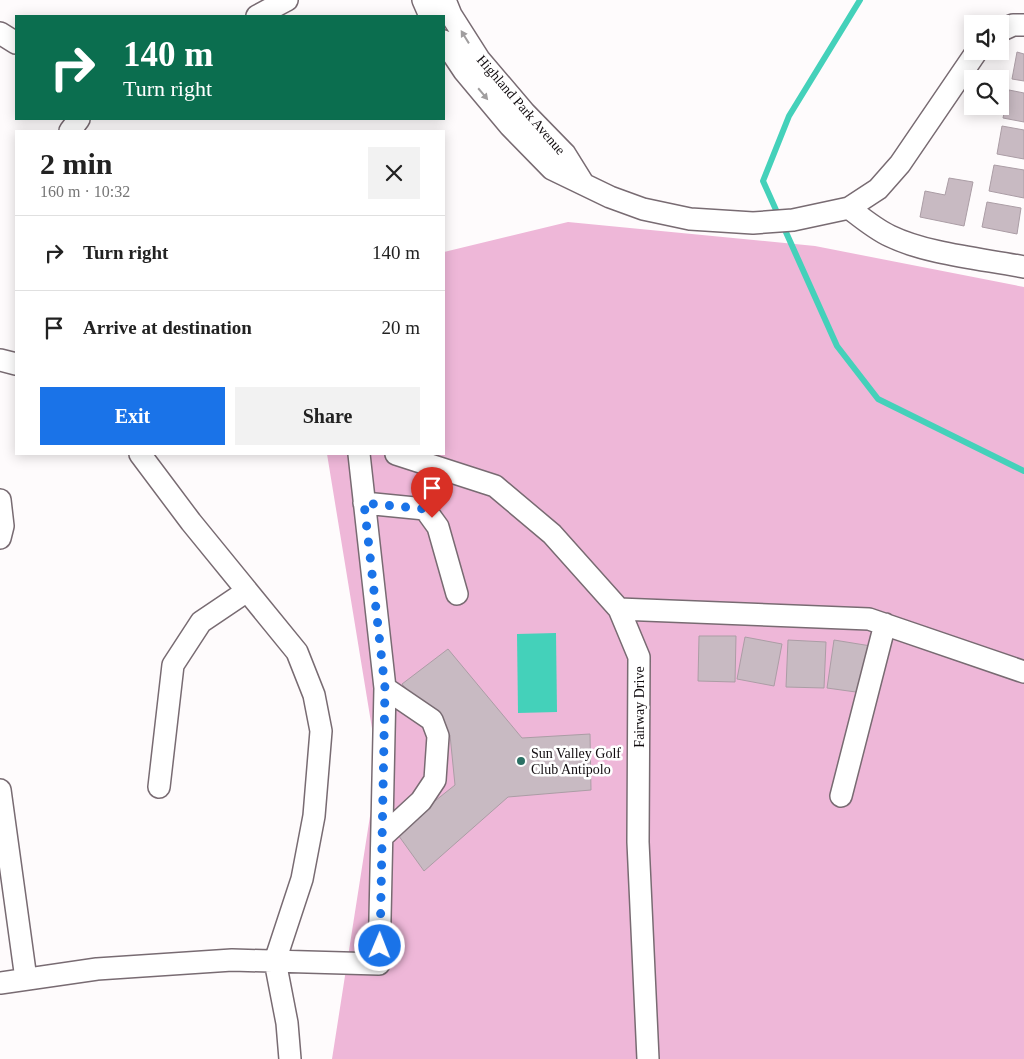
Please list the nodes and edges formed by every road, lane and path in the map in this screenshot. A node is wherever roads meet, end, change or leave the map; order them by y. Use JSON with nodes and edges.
{"nodes":[{"id":1,"x":288,"y":0,"type":"edge"},
{"id":2,"x":423,"y":0,"type":"edge"},
{"id":3,"x":446,"y":0,"type":"edge"},
{"id":4,"x":259,"y":15,"type":"edge"},
{"id":5,"x":430,"y":15,"type":"edge"},
{"id":6,"x":1024,"y":25,"type":"edge"},
{"id":7,"x":1009,"y":27,"type":"edge"},
{"id":8,"x":0,"y":33,"type":"edge"},
{"id":9,"x":15,"y":42,"type":"edge"},
{"id":10,"x":445,"y":42,"type":"edge"},
{"id":11,"x":971,"y":60,"type":"edge"},
{"id":12,"x":583,"y":183,"type":"junction"},
{"id":13,"x":849,"y":208,"type":"junction"},
{"id":14,"x":1024,"y":267,"type":"edge"},
{"id":15,"x":0,"y":360,"type":"edge"},
{"id":16,"x":15,"y":364,"type":"edge"},
{"id":17,"x":359,"y":455,"type":"edge"},
{"id":18,"x":399,"y":455,"type":"edge"},
{"id":19,"x":144,"y":456,"type":"edge"},
{"id":20,"x":0,"y":500,"type":"edge"},
{"id":21,"x":364,"y":503,"type":"junction"},
{"id":22,"x":0,"y":538,"type":"edge"},
{"id":23,"x":247,"y":591,"type":"junction"},
{"id":24,"x":457,"y":594,"type":"dead end"},
{"id":25,"x":619,"y":609,"type":"junction"},
{"id":26,"x":885,"y":624,"type":"junction"},
{"id":27,"x":1024,"y":672,"type":"edge"},
{"id":28,"x":385,"y":688,"type":"junction"},
{"id":29,"x":159,"y":787,"type":"dead end"},
{"id":30,"x":0,"y":790,"type":"edge"},
{"id":31,"x":840,"y":796,"type":"dead end"},
{"id":32,"x":382,"y":837,"type":"junction"},
{"id":33,"x":275,"y":961,"type":"junction"},
{"id":34,"x":26,"y":979,"type":"junction"},
{"id":35,"x":0,"y":983,"type":"edge"},
{"id":36,"x":290,"y":1059,"type":"edge"},
{"id":37,"x":648,"y":1059,"type":"edge"}],
"edges":[{"from":1,"to":4,"type":"street"},
{"from":2,"to":5,"type":"street"},
{"from":12,"to":3,"type":"street","name":"Highland Park Avenue","one_way":true},
{"from":6,"to":7,"type":"street"},
{"from":8,"to":9,"type":"street"},
{"from":10,"to":12,"type":"street","name":"Highland Park Avenue","one_way":true},
{"from":11,"to":13,"type":"street"},
{"from":12,"to":13,"type":"street","name":"Highland Park Avenue"},
{"from":13,"to":14,"type":"street"},
{"from":15,"to":16,"type":"street"},
{"from":17,"to":21,"type":"street"},
{"from":18,"to":25,"type":"street","name":"Fairway Drive"},
{"from":19,"to":23,"type":"street"},
{"from":20,"to":22,"type":"street"},
{"from":21,"to":24,"type":"street"},
{"from":21,"to":28,"type":"street"},
{"from":23,"to":29,"type":"street"},
{"from":23,"to":33,"type":"street"},
{"from":25,"to":26,"type":"street"},
{"from":25,"to":37,"type":"street","name":"Fairway Drive"},
{"from":26,"to":27,"type":"street"},
{"from":26,"to":31,"type":"street"},
{"from":28,"to":32,"type":"street"},
{"from":28,"to":32,"type":"street"},
{"from":30,"to":34,"type":"street"},
{"from":32,"to":33,"type":"street"},
{"from":33,"to":34,"type":"street"},
{"from":33,"to":36,"type":"street"},
{"from":34,"to":35,"type":"street"}]}
